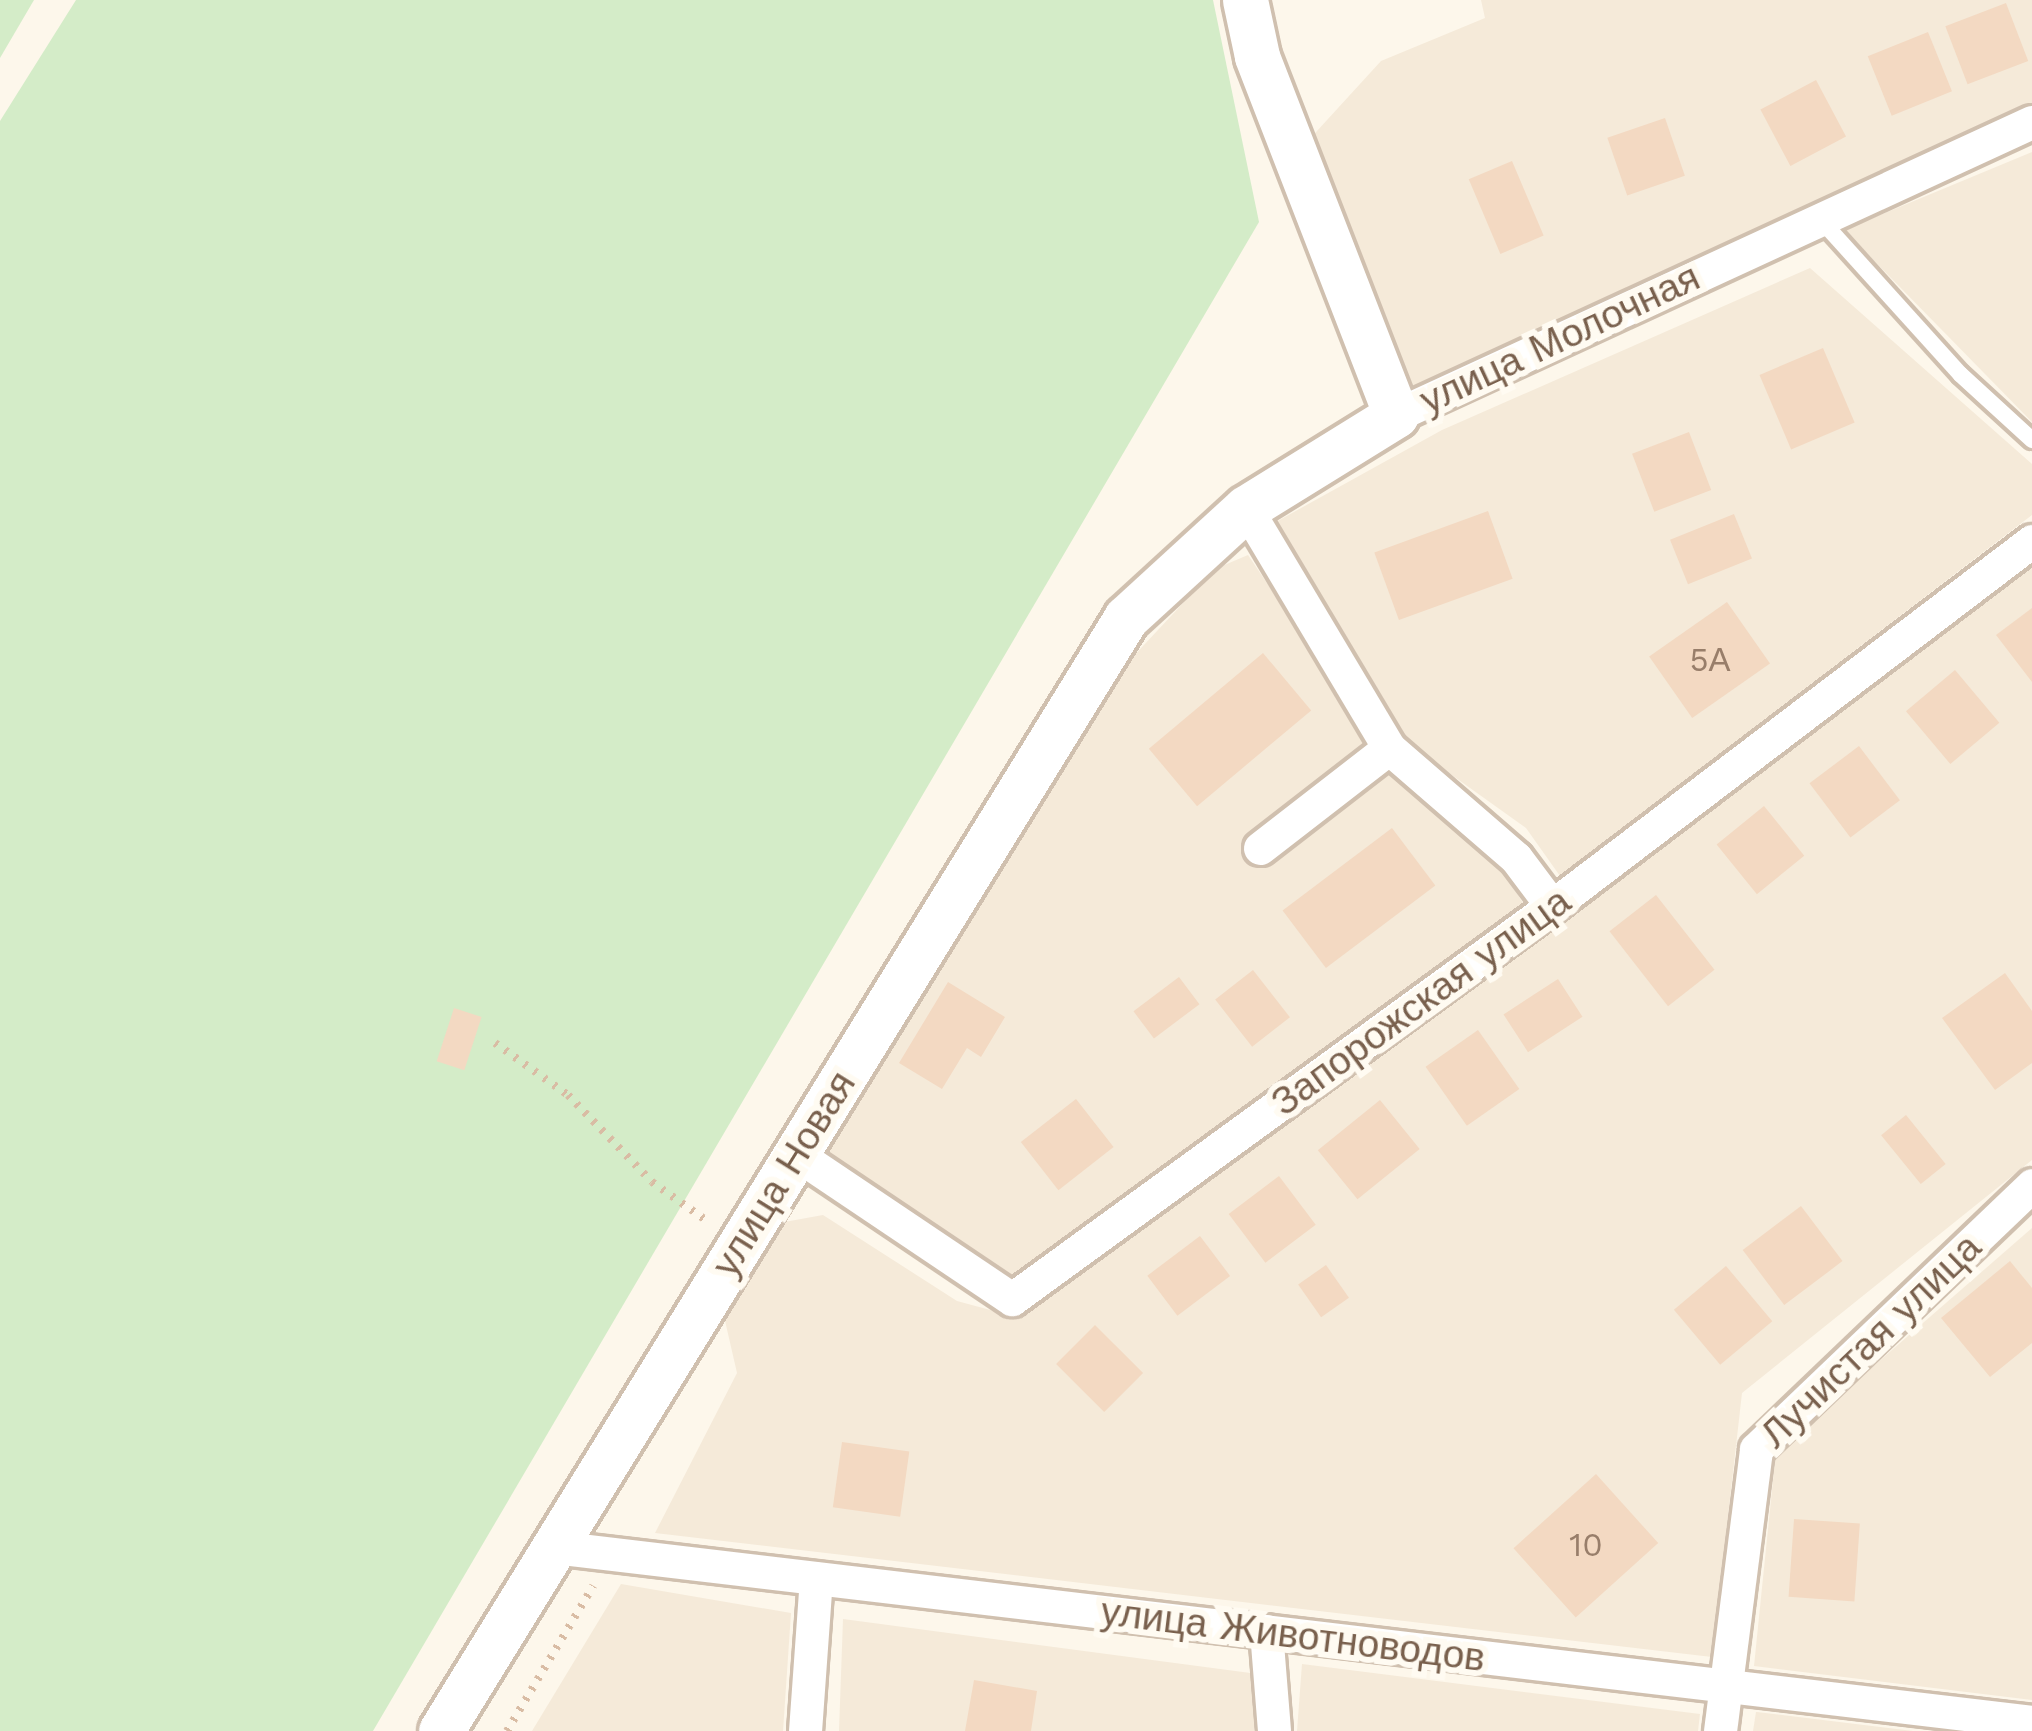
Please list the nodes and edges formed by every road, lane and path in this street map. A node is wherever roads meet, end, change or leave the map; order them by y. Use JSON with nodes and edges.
{"nodes":[{"id":1,"x":1245,"y":0,"type":"edge"},
{"id":2,"x":2032,"y":122,"type":"edge"},
{"id":3,"x":1820,"y":219,"type":"junction"},
{"id":4,"x":1396,"y":415,"type":"junction"},
{"id":5,"x":2032,"y":440,"type":"edge"},
{"id":6,"x":1246,"y":508,"type":"junction"},
{"id":7,"x":2032,"y":541,"type":"edge"},
{"id":8,"x":1126,"y":618,"type":"joint"},
{"id":9,"x":1390,"y":748,"type":"junction"},
{"id":10,"x":1260,"y":848,"type":"dead end"},
{"id":11,"x":1552,"y":906,"type":"junction"},
{"id":12,"x":495,"y":1042,"type":"dead end"},
{"id":13,"x":796,"y":1154,"type":"junction"},
{"id":14,"x":2032,"y":1185,"type":"edge"},
{"id":15,"x":740,"y":1245,"type":"junction"},
{"id":16,"x":554,"y":1547,"type":"junction"},
{"id":17,"x":612,"y":1553,"type":"junction"},
{"id":18,"x":815,"y":1578,"type":"junction"},
{"id":19,"x":1266,"y":1631,"type":"junction"},
{"id":20,"x":1727,"y":1686,"type":"junction"},
{"id":21,"x":2032,"y":1722,"type":"edge"},
{"id":22,"x":441,"y":1731,"type":"edge"},
{"id":23,"x":507,"y":1731,"type":"edge"},
{"id":24,"x":805,"y":1731,"type":"edge"},
{"id":25,"x":1274,"y":1731,"type":"edge"},
{"id":26,"x":1720,"y":1731,"type":"edge"}],
"edges":[{"from":1,"to":4,"type":"street"},
{"from":2,"to":3,"type":"street","name":"улица Молочная"},
{"from":3,"to":4,"type":"street","name":"улица Молочная"},
{"from":3,"to":5,"type":"lane"},
{"from":4,"to":6,"type":"street","name":"улица Молочная"},
{"from":6,"to":8,"type":"street","name":"улица Молочная"},
{"from":6,"to":9,"type":"street"},
{"from":7,"to":11,"type":"street","name":"Запорожская улица"},
{"from":8,"to":13,"type":"street","name":"улица Новая"},
{"from":9,"to":10,"type":"street"},
{"from":9,"to":11,"type":"street"},
{"from":11,"to":13,"type":"street","name":"Запорожская улица"},
{"from":12,"to":15,"type":"path"},
{"from":13,"to":15,"type":"street","name":"улица Новая"},
{"from":14,"to":20,"type":"street","name":"Лучистая улица"},
{"from":15,"to":16,"type":"street","name":"улица Новая"},
{"from":16,"to":17,"type":"street","name":"улица Животноводов"},
{"from":16,"to":22,"type":"street","name":"улица Новая"},
{"from":17,"to":18,"type":"street","name":"улица Животноводов"},
{"from":17,"to":23,"type":"path"},
{"from":18,"to":19,"type":"street","name":"улица Животноводов"},
{"from":18,"to":24,"type":"street"},
{"from":19,"to":20,"type":"street","name":"улица Животноводов"},
{"from":19,"to":25,"type":"street"},
{"from":20,"to":21,"type":"street","name":"улица Животноводов"},
{"from":20,"to":26,"type":"street","name":"Лучистая улица"}]}
